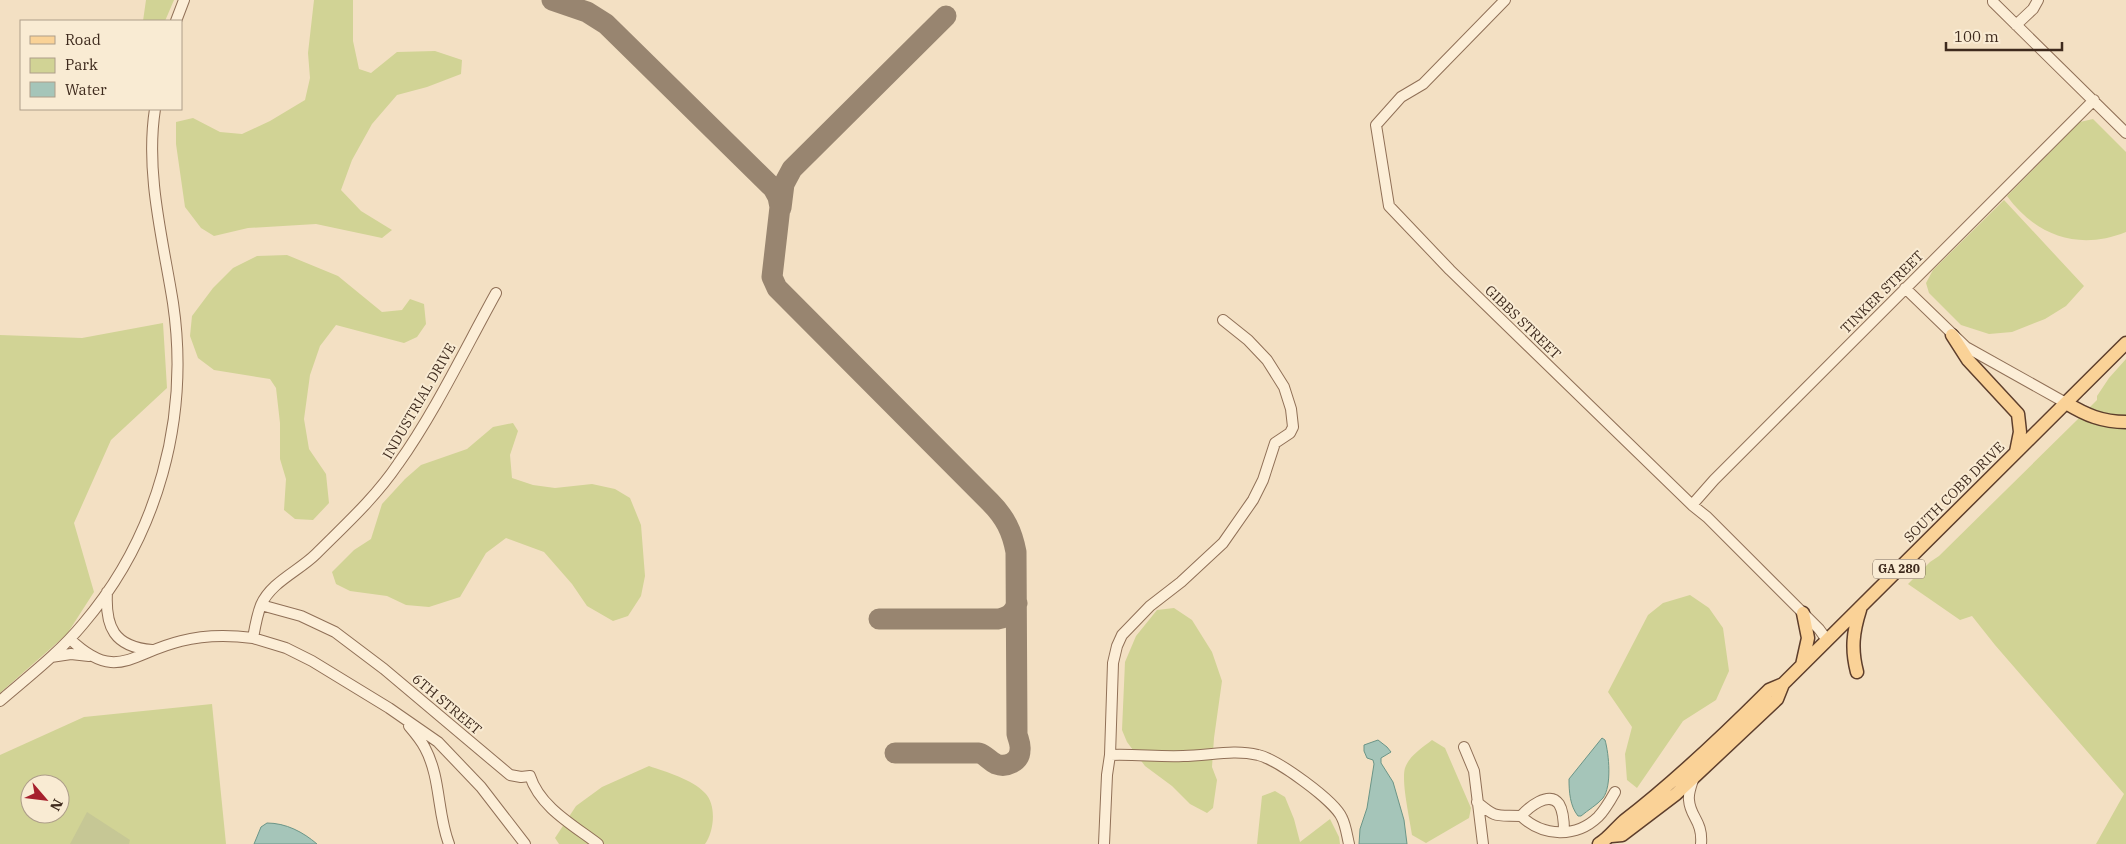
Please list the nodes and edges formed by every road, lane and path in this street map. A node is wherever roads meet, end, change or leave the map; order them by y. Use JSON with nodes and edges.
{"nodes":[{"id":1,"x":184,"y":0,"type":"edge"},
{"id":2,"x":1505,"y":0,"type":"edge"},
{"id":3,"x":2038,"y":0,"type":"edge"},
{"id":4,"x":1993,"y":1,"type":"edge"},
{"id":5,"x":176,"y":20,"type":"edge"},
{"id":6,"x":2016,"y":25,"type":"junction"},
{"id":7,"x":2094,"y":100,"type":"junction"},
{"id":8,"x":155,"y":110,"type":"edge"},
{"id":9,"x":2126,"y":132,"type":"edge"},
{"id":10,"x":1906,"y":288,"type":"junction"},
{"id":11,"x":496,"y":293,"type":"dead end"},
{"id":12,"x":1223,"y":320,"type":"dead end"},
{"id":13,"x":1952,"y":335,"type":"junction"},
{"id":14,"x":2126,"y":343,"type":"edge"},
{"id":15,"x":2066,"y":403,"type":"junction"},
{"id":16,"x":2126,"y":422,"type":"edge"},
{"id":17,"x":2016,"y":452,"type":"junction"},
{"id":18,"x":1692,"y":505,"type":"junction"},
{"id":19,"x":108,"y":592,"type":"junction"},
{"id":20,"x":261,"y":605,"type":"junction"},
{"id":21,"x":1860,"y":607,"type":"junction"},
{"id":22,"x":1804,"y":614,"type":"junction"},
{"id":23,"x":253,"y":638,"type":"junction"},
{"id":24,"x":70,"y":639,"type":"junction"},
{"id":25,"x":1827,"y":640,"type":"junction"},
{"id":26,"x":153,"y":650,"type":"junction"},
{"id":27,"x":90,"y":656,"type":"junction"},
{"id":28,"x":50,"y":658,"type":"junction"},
{"id":29,"x":1802,"y":665,"type":"junction"},
{"id":30,"x":1857,"y":672,"type":"dead end"},
{"id":31,"x":1783,"y":684,"type":"junction"},
{"id":32,"x":0,"y":701,"type":"edge"},
{"id":33,"x":402,"y":718,"type":"junction"},
{"id":34,"x":1464,"y":747,"type":"dead end"},
{"id":35,"x":1110,"y":755,"type":"junction"},
{"id":36,"x":1693,"y":780,"type":"junction"},
{"id":37,"x":1675,"y":788,"type":"junction"},
{"id":38,"x":1616,"y":792,"type":"dead end"},
{"id":39,"x":1478,"y":802,"type":"junction"},
{"id":40,"x":1691,"y":809,"type":"junction"},
{"id":41,"x":1522,"y":816,"type":"junction"},
{"id":42,"x":1564,"y":832,"type":"junction"},
{"id":43,"x":449,"y":844,"type":"edge"},
{"id":44,"x":525,"y":844,"type":"edge"},
{"id":45,"x":598,"y":844,"type":"edge"},
{"id":46,"x":1104,"y":844,"type":"edge"},
{"id":47,"x":1349,"y":844,"type":"edge"},
{"id":48,"x":1483,"y":844,"type":"edge"},
{"id":49,"x":1599,"y":844,"type":"edge"},
{"id":50,"x":1701,"y":844,"type":"edge"}],
"edges":[{"from":1,"to":5,"type":"street"},
{"from":2,"to":18,"type":"street","name":"GIBBS STREET"},
{"from":3,"to":6,"type":"street"},
{"from":4,"to":6,"type":"street"},
{"from":6,"to":7,"type":"street"},
{"from":7,"to":9,"type":"street"},
{"from":7,"to":10,"type":"street","name":"TINKER STREET"},
{"from":8,"to":19,"type":"street"},
{"from":10,"to":13,"type":"street"},
{"from":10,"to":18,"type":"street","name":"TINKER STREET"},
{"from":11,"to":20,"type":"street","name":"INDUSTRIAL DRIVE"},
{"from":12,"to":35,"type":"street"},
{"from":13,"to":15,"type":"street"},
{"from":13,"to":17,"type":"main road"},
{"from":14,"to":15,"type":"main road","name":"SOUTH COBB DRIVE","number":"GA 280"},
{"from":15,"to":16,"type":"main road"},
{"from":15,"to":17,"type":"main road","name":"SOUTH COBB DRIVE","number":"GA 280"},
{"from":17,"to":21,"type":"main road","name":"SOUTH COBB DRIVE","number":"GA 280"},
{"from":18,"to":22,"type":"street","name":"GIBBS STREET"},
{"from":19,"to":24,"type":"street"},
{"from":19,"to":26,"type":"street"},
{"from":20,"to":23,"type":"street","name":"INDUSTRIAL DRIVE"},
{"from":20,"to":45,"type":"street","name":"6TH STREET"},
{"from":21,"to":25,"type":"main road","name":"SOUTH COBB DRIVE","number":"GA 280"},
{"from":21,"to":30,"type":"main road"},
{"from":22,"to":25,"type":"street","name":"GIBBS STREET"},
{"from":22,"to":29,"type":"main road"},
{"from":23,"to":26,"type":"street"},
{"from":23,"to":33,"type":"street"},
{"from":24,"to":27,"type":"street"},
{"from":24,"to":28,"type":"street"},
{"from":25,"to":29,"type":"main road","name":"SOUTH COBB DRIVE","number":"GA 280"},
{"from":26,"to":27,"type":"street"},
{"from":27,"to":28,"type":"street"},
{"from":28,"to":32,"type":"street"},
{"from":29,"to":31,"type":"main road","name":"SOUTH COBB DRIVE","number":"GA 280"},
{"from":31,"to":36,"type":"main road","name":"SOUTH COBB DRIVE"},
{"from":31,"to":37,"type":"main road","name":"SOUTH COBB DRIVE","number":"GA 280"},
{"from":33,"to":43,"type":"street"},
{"from":33,"to":44,"type":"street"},
{"from":34,"to":39,"type":"street"},
{"from":35,"to":46,"type":"street"},
{"from":35,"to":47,"type":"street"},
{"from":36,"to":37,"type":"main road","name":"SOUTH COBB DRIVE"},
{"from":36,"to":40,"type":"street"},
{"from":37,"to":40,"type":"street"},
{"from":37,"to":49,"type":"main road","name":"SOUTH COBB DRIVE","number":"GA 280"},
{"from":38,"to":42,"type":"street"},
{"from":39,"to":41,"type":"street"},
{"from":39,"to":48,"type":"street"},
{"from":40,"to":50,"type":"street"},
{"from":41,"to":42,"type":"street"},
{"from":41,"to":42,"type":"street"}]}
